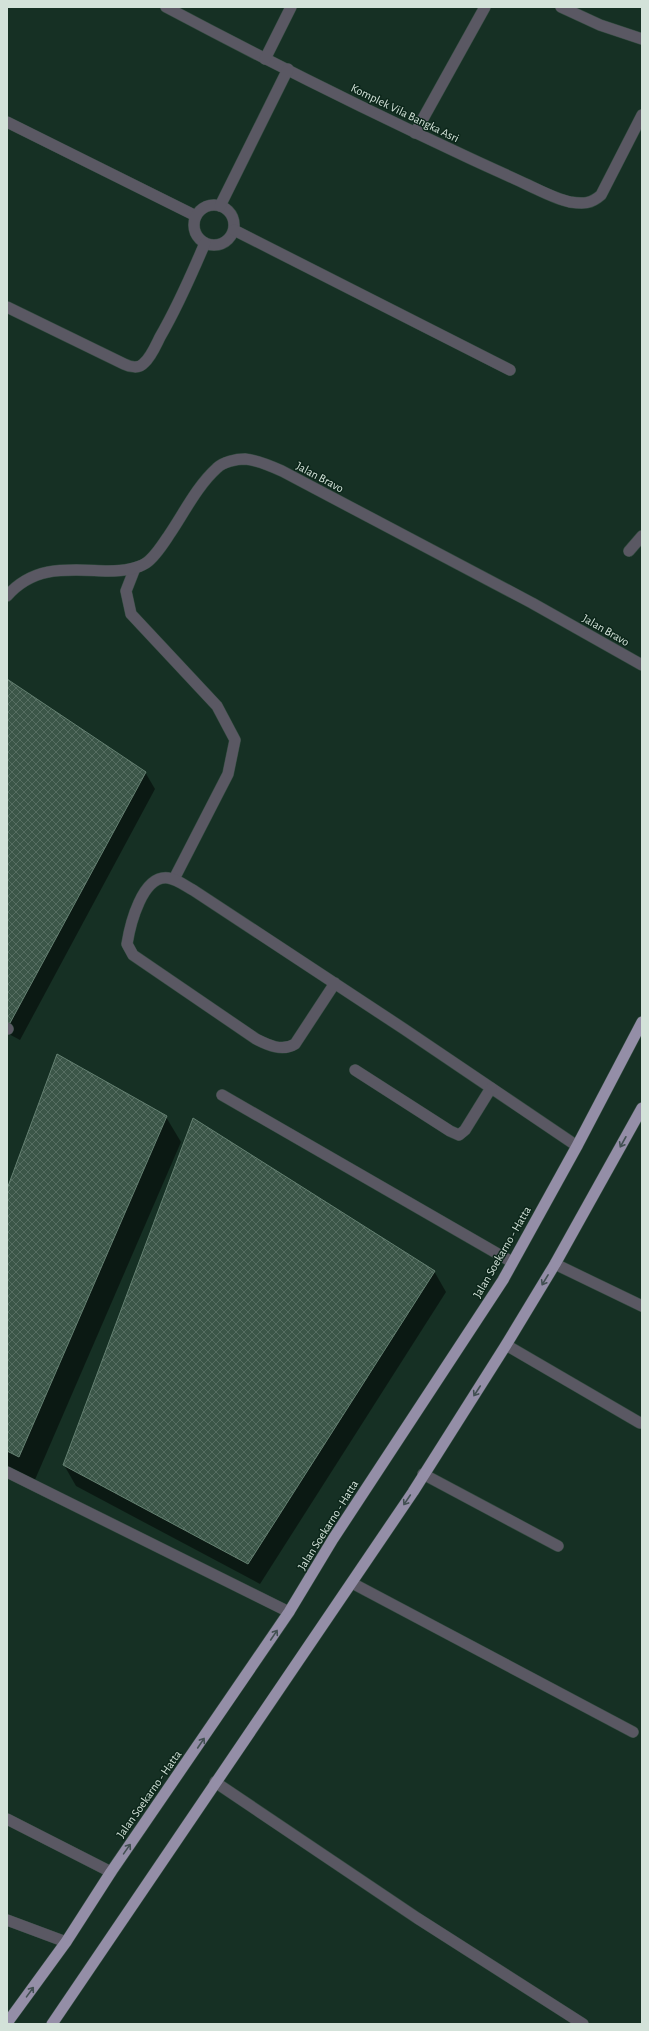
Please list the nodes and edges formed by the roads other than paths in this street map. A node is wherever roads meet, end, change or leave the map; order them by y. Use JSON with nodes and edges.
{"nodes":[{"id":1,"x":166,"y":7,"type":"edge"},
{"id":2,"x":291,"y":7,"type":"edge"},
{"id":3,"x":485,"y":7,"type":"edge"},
{"id":4,"x":561,"y":7,"type":"edge"},
{"id":5,"x":642,"y":39,"type":"edge"},
{"id":6,"x":265,"y":59,"type":"junction"},
{"id":7,"x":288,"y":69,"type":"junction"},
{"id":8,"x":642,"y":115,"type":"edge"},
{"id":9,"x":7,"y":122,"type":"edge"},
{"id":10,"x":414,"y":133,"type":"junction"},
{"id":11,"x":220,"y":206,"type":"junction"},
{"id":12,"x":196,"y":216,"type":"junction"},
{"id":13,"x":234,"y":230,"type":"junction"},
{"id":14,"x":205,"y":243,"type":"junction"},
{"id":15,"x":7,"y":306,"type":"edge"},
{"id":16,"x":510,"y":370,"type":"dead end"},
{"id":17,"x":642,"y":536,"type":"edge"},
{"id":18,"x":629,"y":551,"type":"dead end"},
{"id":19,"x":135,"y":568,"type":"junction"},
{"id":20,"x":7,"y":596,"type":"edge"},
{"id":21,"x":642,"y":666,"type":"edge"},
{"id":22,"x":174,"y":879,"type":"junction"},
{"id":23,"x":335,"y":983,"type":"junction"},
{"id":24,"x":642,"y":1022,"type":"edge"},
{"id":25,"x":355,"y":1070,"type":"dead end"},
{"id":26,"x":491,"y":1088,"type":"junction"},
{"id":27,"x":222,"y":1095,"type":"dead end"},
{"id":28,"x":642,"y":1108,"type":"edge"},
{"id":29,"x":577,"y":1146,"type":"junction"},
{"id":30,"x":512,"y":1262,"type":"junction"},
{"id":31,"x":554,"y":1264,"type":"junction"},
{"id":32,"x":642,"y":1306,"type":"edge"},
{"id":33,"x":506,"y":1345,"type":"junction"},
{"id":34,"x":640,"y":1423,"type":"dead end"},
{"id":35,"x":7,"y":1472,"type":"edge"},
{"id":36,"x":423,"y":1474,"type":"junction"},
{"id":37,"x":558,"y":1546,"type":"dead end"},
{"id":38,"x":352,"y":1583,"type":"junction"},
{"id":39,"x":290,"y":1612,"type":"junction"},
{"id":40,"x":633,"y":1732,"type":"dead end"},
{"id":41,"x":215,"y":1782,"type":"junction"},
{"id":42,"x":7,"y":1819,"type":"edge"},
{"id":43,"x":111,"y":1872,"type":"junction"},
{"id":44,"x":7,"y":1920,"type":"edge"},
{"id":45,"x":66,"y":1942,"type":"junction"},
{"id":46,"x":7,"y":2023,"type":"edge"},
{"id":47,"x":52,"y":2024,"type":"edge"},
{"id":48,"x":583,"y":2024,"type":"edge"}],
"edges":[{"from":1,"to":6,"type":"street","name":"Komplek Vila Bangka Asri"},
{"from":2,"to":6,"type":"street"},
{"from":3,"to":10,"type":"street"},
{"from":4,"to":5,"type":"street"},
{"from":6,"to":7,"type":"street","name":"Komplek Vila Bangka Asri"},
{"from":7,"to":10,"type":"street","name":"Komplek Vila Bangka Asri"},
{"from":7,"to":11,"type":"street"},
{"from":8,"to":10,"type":"street","name":"Komplek Vila Bangka Asri"},
{"from":9,"to":12,"type":"street"},
{"from":11,"to":12,"type":"street"},
{"from":11,"to":13,"type":"street"},
{"from":12,"to":14,"type":"street"},
{"from":13,"to":14,"type":"street"},
{"from":13,"to":16,"type":"street"},
{"from":14,"to":15,"type":"street"},
{"from":17,"to":18,"type":"street"},
{"from":19,"to":20,"type":"street","name":"Jalan Bravo"},
{"from":19,"to":21,"type":"street","name":"Jalan Bravo"},
{"from":19,"to":22,"type":"street"},
{"from":22,"to":23,"type":"street"},
{"from":22,"to":23,"type":"street"},
{"from":23,"to":26,"type":"street"},
{"from":24,"to":29,"type":"highway","name":"Jalan Soekarno - Hatta"},
{"from":25,"to":26,"type":"street"},
{"from":26,"to":29,"type":"street"},
{"from":27,"to":30,"type":"street"},
{"from":28,"to":31,"type":"highway","one_way":true},
{"from":29,"to":30,"type":"highway","name":"Jalan Soekarno - Hatta"},
{"from":30,"to":39,"type":"highway","name":"Jalan Soekarno - Hatta"},
{"from":31,"to":32,"type":"street"},
{"from":31,"to":33,"type":"highway","one_way":true},
{"from":33,"to":34,"type":"street"},
{"from":33,"to":36,"type":"highway","one_way":true},
{"from":35,"to":39,"type":"street"},
{"from":36,"to":37,"type":"street"},
{"from":36,"to":38,"type":"highway","one_way":true},
{"from":38,"to":40,"type":"street"},
{"from":38,"to":41,"type":"highway"},
{"from":43,"to":39,"type":"highway","name":"Jalan Soekarno - Hatta","one_way":true},
{"from":41,"to":47,"type":"highway"},
{"from":41,"to":48,"type":"street"},
{"from":42,"to":43,"type":"street"},
{"from":43,"to":45,"type":"highway","name":"Jalan Soekarno - Hatta"},
{"from":44,"to":45,"type":"street"},
{"from":46,"to":45,"type":"highway","name":"Jalan Soekarno - Hatta","one_way":true}]}
